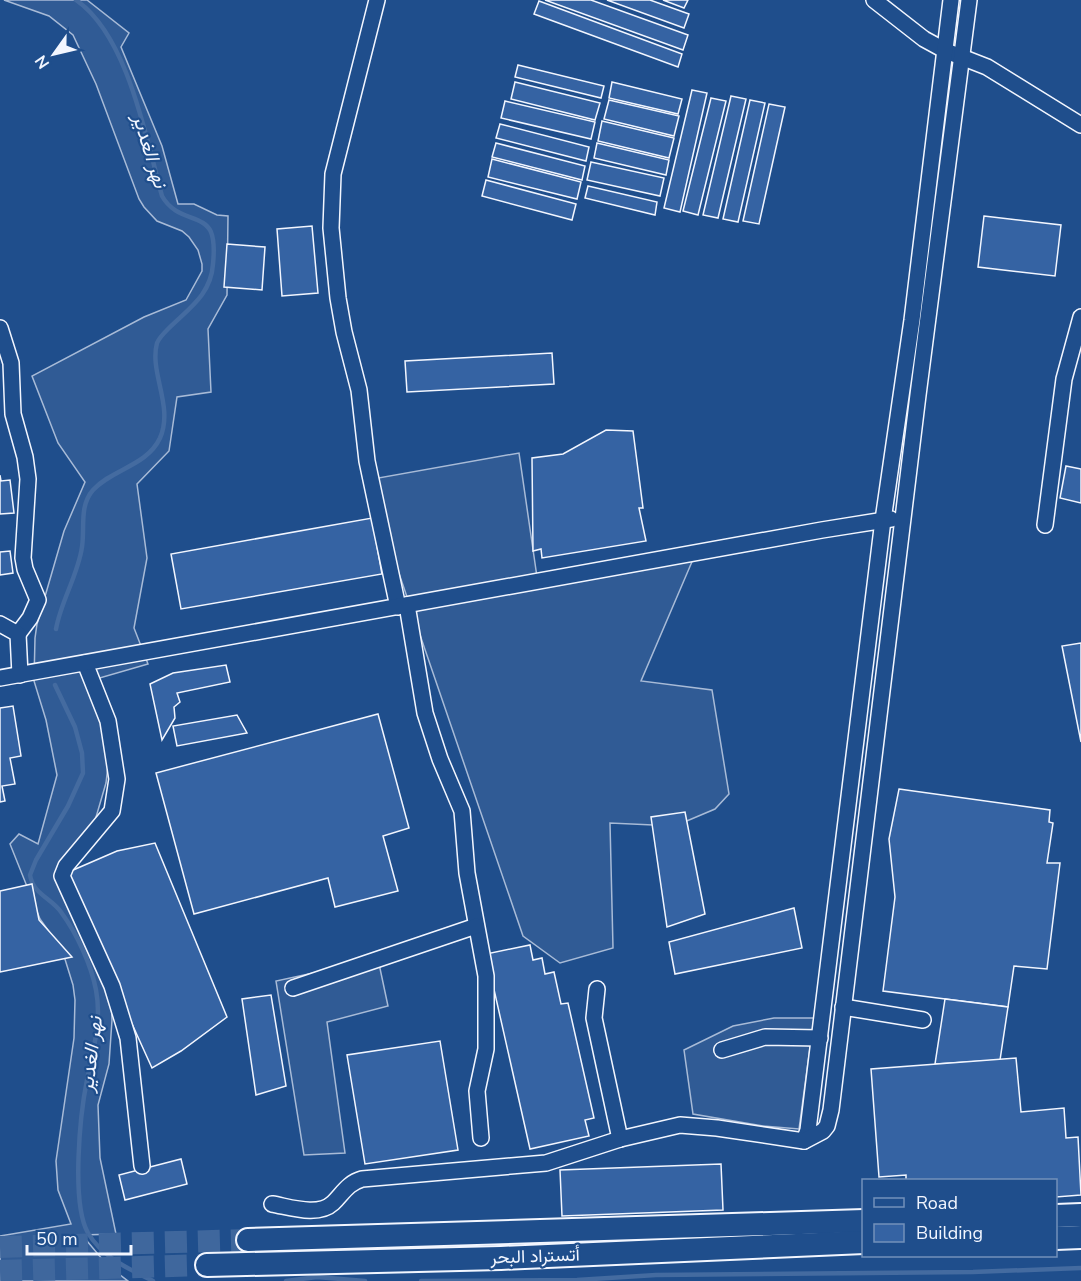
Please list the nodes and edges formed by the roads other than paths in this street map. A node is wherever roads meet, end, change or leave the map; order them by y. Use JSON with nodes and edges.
{"nodes":[{"id":1,"x":376,"y":0,"type":"edge"},
{"id":2,"x":874,"y":0,"type":"edge"},
{"id":3,"x":951,"y":0,"type":"edge"},
{"id":4,"x":969,"y":0,"type":"edge"},
{"id":5,"x":946,"y":51,"type":"junction"},
{"id":6,"x":961,"y":55,"type":"junction"},
{"id":7,"x":1081,"y":126,"type":"edge"},
{"id":8,"x":1081,"y":317,"type":"edge"},
{"id":9,"x":0,"y":328,"type":"edge"},
{"id":10,"x":903,"y":518,"type":"junction"},
{"id":11,"x":883,"y":520,"type":"junction"},
{"id":12,"x":1045,"y":525,"type":"dead end"},
{"id":13,"x":403,"y":606,"type":"junction"},
{"id":14,"x":0,"y":624,"type":"edge"},
{"id":15,"x":18,"y":634,"type":"junction"},
{"id":16,"x":86,"y":663,"type":"junction"},
{"id":17,"x":20,"y":675,"type":"junction"},
{"id":18,"x":0,"y":678,"type":"edge"},
{"id":19,"x":853,"y":768,"type":"junction"},
{"id":20,"x":872,"y":771,"type":"junction"},
{"id":21,"x":477,"y":926,"type":"junction"},
{"id":22,"x":293,"y":988,"type":"dead end"},
{"id":23,"x":597,"y":989,"type":"dead end"},
{"id":24,"x":826,"y":990,"type":"junction"},
{"id":25,"x":843,"y":1007,"type":"junction"},
{"id":26,"x":822,"y":1017,"type":"junction"},
{"id":27,"x":923,"y":1020,"type":"dead end"},
{"id":28,"x":820,"y":1038,"type":"junction"},
{"id":29,"x":722,"y":1050,"type":"dead end"},
{"id":30,"x":481,"y":1138,"type":"dead end"},
{"id":31,"x":620,"y":1139,"type":"junction"},
{"id":32,"x":804,"y":1141,"type":"junction"},
{"id":33,"x":142,"y":1166,"type":"dead end"},
{"id":34,"x":272,"y":1204,"type":"dead end"},
{"id":35,"x":1081,"y":1215,"type":"edge"},
{"id":36,"x":1057,"y":1216,"type":"edge"},
{"id":37,"x":862,"y":1221,"type":"edge"},
{"id":38,"x":1081,"y":1237,"type":"edge"},
{"id":39,"x":1057,"y":1238,"type":"edge"},
{"id":40,"x":248,"y":1240,"type":"tunnel mouth"},
{"id":41,"x":862,"y":1242,"type":"edge"},
{"id":42,"x":207,"y":1265,"type":"tunnel mouth"}],
"edges":[{"from":1,"to":13,"type":"street"},
{"from":2,"to":5,"type":"street"},
{"from":3,"to":5,"type":"street"},
{"from":4,"to":6,"type":"street"},
{"from":5,"to":6,"type":"street"},
{"from":5,"to":11,"type":"street"},
{"from":6,"to":7,"type":"street"},
{"from":6,"to":10,"type":"street"},
{"from":8,"to":12,"type":"street"},
{"from":9,"to":15,"type":"street"},
{"from":10,"to":11,"type":"street"},
{"from":10,"to":20,"type":"street"},
{"from":11,"to":13,"type":"street"},
{"from":11,"to":19,"type":"street"},
{"from":13,"to":16,"type":"street"},
{"from":13,"to":21,"type":"street"},
{"from":14,"to":15,"type":"street"},
{"from":15,"to":17,"type":"street"},
{"from":16,"to":17,"type":"street"},
{"from":16,"to":33,"type":"street"},
{"from":17,"to":18,"type":"street"},
{"from":19,"to":20,"type":"street"},
{"from":19,"to":24,"type":"street"},
{"from":20,"to":25,"type":"street"},
{"from":21,"to":22,"type":"street"},
{"from":21,"to":30,"type":"street"},
{"from":23,"to":31,"type":"street"},
{"from":24,"to":25,"type":"street"},
{"from":24,"to":26,"type":"street"},
{"from":25,"to":26,"type":"street"},
{"from":25,"to":27,"type":"street"},
{"from":25,"to":32,"type":"street"},
{"from":26,"to":28,"type":"street"},
{"from":28,"to":29,"type":"street"},
{"from":28,"to":32,"type":"street"},
{"from":31,"to":32,"type":"street"},
{"from":31,"to":34,"type":"street"},
{"from":35,"to":36,"type":"highway"},
{"from":37,"to":40,"type":"highway","name":"أتستراد البحر"},
{"from":38,"to":39,"type":"highway"},
{"from":41,"to":42,"type":"highway","name":"أتستراد البحر"}]}
